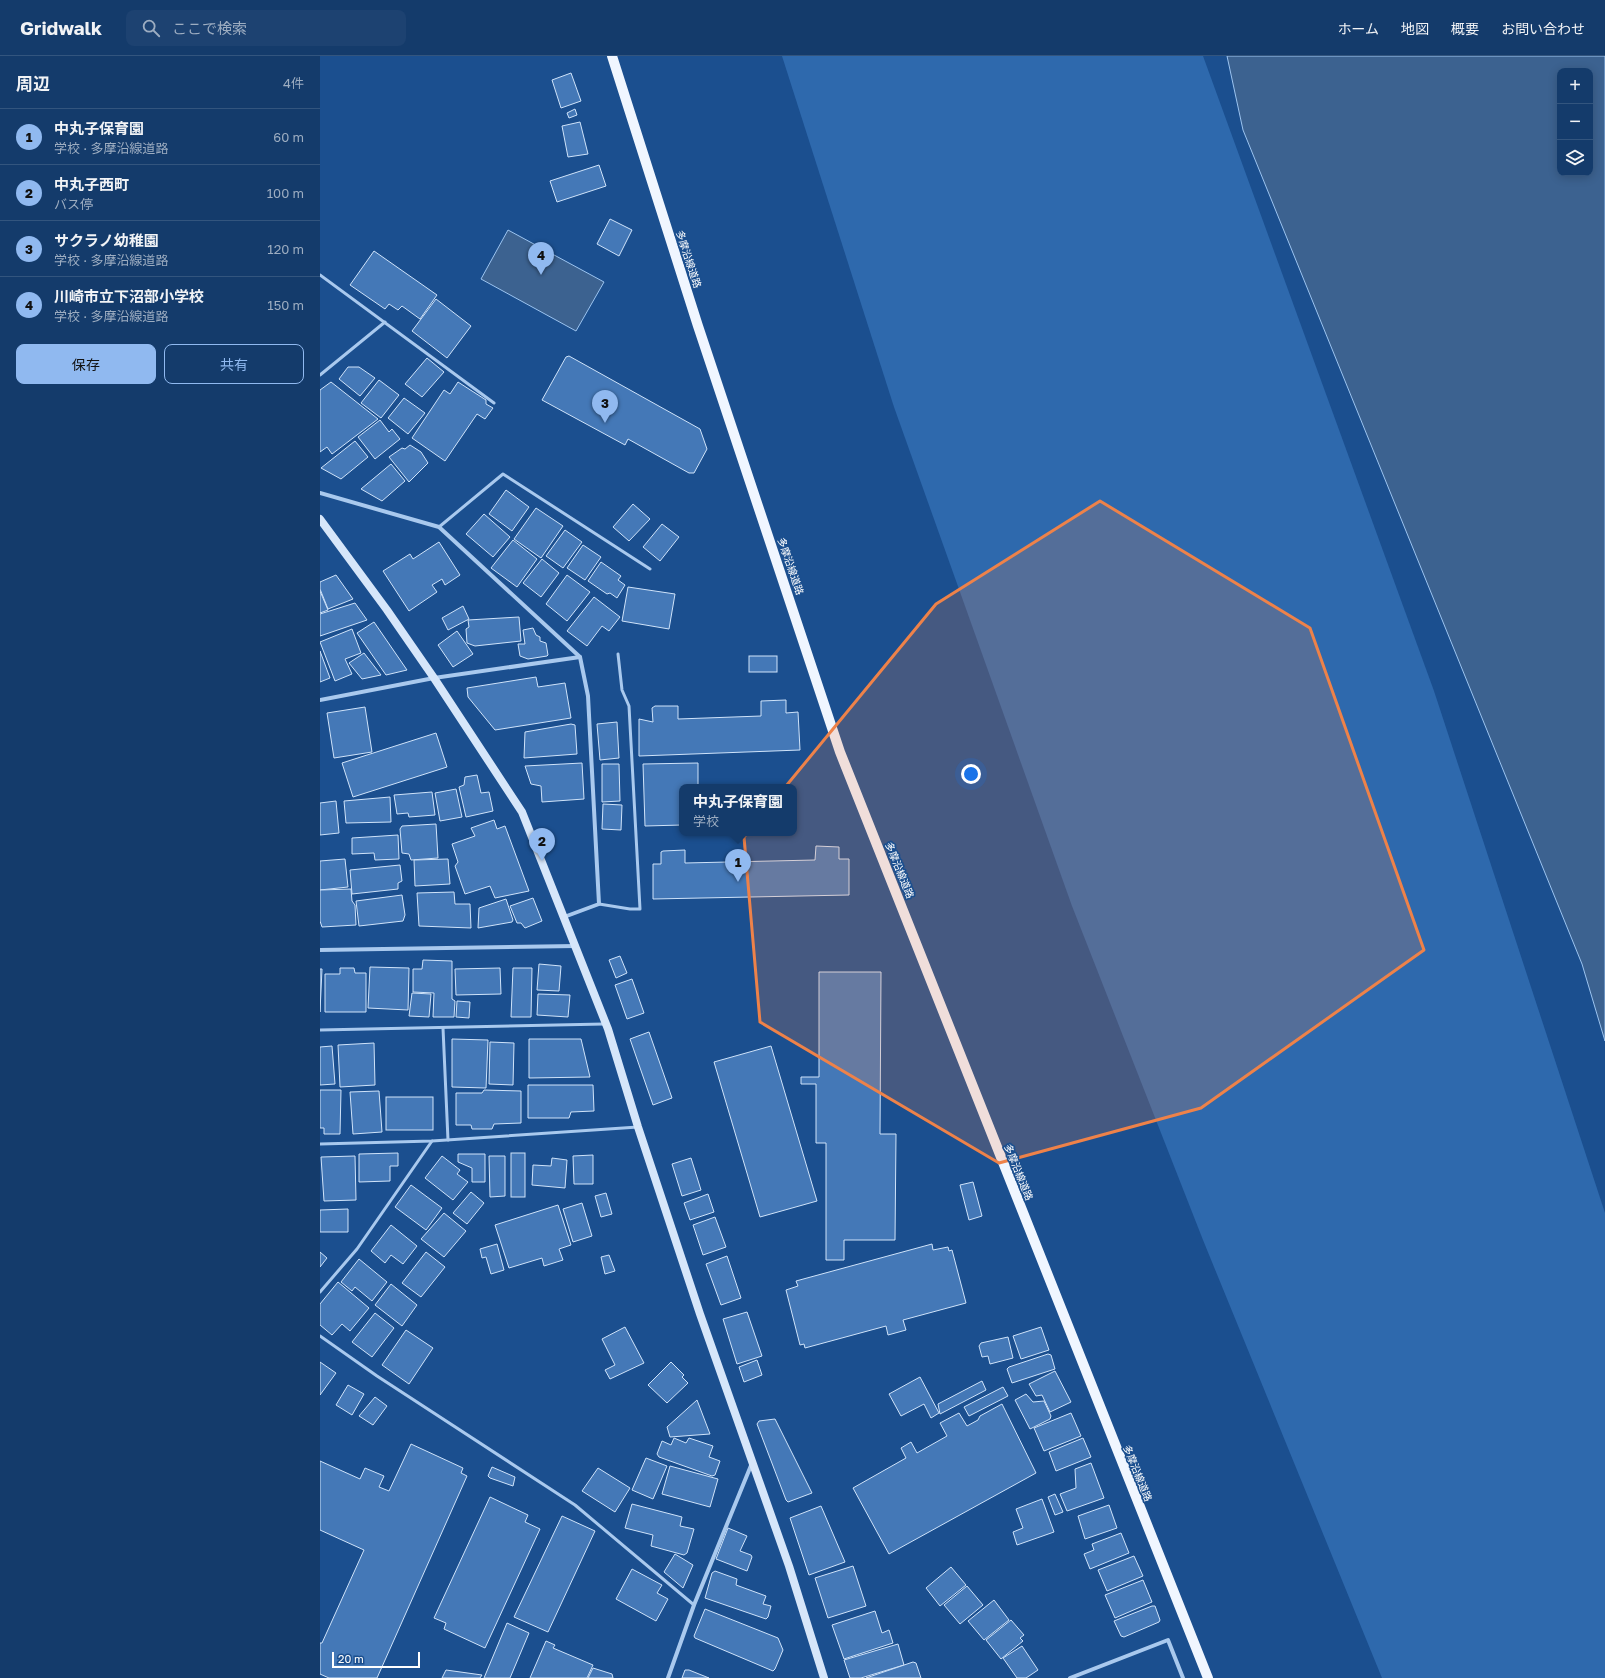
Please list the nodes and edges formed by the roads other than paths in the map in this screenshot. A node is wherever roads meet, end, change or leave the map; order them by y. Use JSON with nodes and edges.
{"nodes":[{"id":1,"x":612,"y":56,"type":"edge"},
{"id":2,"x":320,"y":275,"type":"edge"},
{"id":3,"x":385,"y":322,"type":"junction"},
{"id":4,"x":320,"y":375,"type":"edge"},
{"id":5,"x":494,"y":403,"type":"dead end"},
{"id":6,"x":320,"y":493,"type":"edge"},
{"id":7,"x":320,"y":519,"type":"edge"},
{"id":8,"x":439,"y":527,"type":"junction"},
{"id":9,"x":650,"y":569,"type":"dead end"},
{"id":10,"x":618,"y":654,"type":"dead end"},
{"id":11,"x":580,"y":658,"type":"junction"},
{"id":12,"x":434,"y":678,"type":"junction"},
{"id":13,"x":320,"y":700,"type":"edge"},
{"id":14,"x":599,"y":904,"type":"junction"},
{"id":15,"x":564,"y":917,"type":"junction"},
{"id":16,"x":576,"y":946,"type":"junction"},
{"id":17,"x":320,"y":950,"type":"edge"},
{"id":18,"x":606,"y":1024,"type":"junction"},
{"id":19,"x":443,"y":1028,"type":"junction"},
{"id":20,"x":320,"y":1030,"type":"edge"},
{"id":21,"x":638,"y":1127,"type":"junction"},
{"id":22,"x":448,"y":1140,"type":"junction"},
{"id":23,"x":432,"y":1141,"type":"junction"},
{"id":24,"x":320,"y":1144,"type":"edge"},
{"id":25,"x":320,"y":1292,"type":"edge"},
{"id":26,"x":320,"y":1336,"type":"edge"},
{"id":27,"x":752,"y":1462,"type":"junction"},
{"id":28,"x":694,"y":1605,"type":"junction"},
{"id":29,"x":668,"y":1678,"type":"edge"},
{"id":30,"x":824,"y":1678,"type":"edge"},
{"id":31,"x":1070,"y":1678,"type":"edge"},
{"id":32,"x":1183,"y":1678,"type":"edge"},
{"id":33,"x":1208,"y":1678,"type":"edge"}],
"edges":[{"from":1,"to":33,"type":"main road","name":"多摩沿線道路"},
{"from":2,"to":3,"type":"lane"},
{"from":3,"to":4,"type":"lane"},
{"from":3,"to":5,"type":"lane"},
{"from":6,"to":8,"type":"street"},
{"from":7,"to":12,"type":"street"},
{"from":8,"to":9,"type":"lane"},
{"from":8,"to":11,"type":"street"},
{"from":10,"to":14,"type":"lane"},
{"from":11,"to":12,"type":"street"},
{"from":11,"to":14,"type":"street"},
{"from":12,"to":13,"type":"street"},
{"from":12,"to":15,"type":"street"},
{"from":14,"to":15,"type":"street"},
{"from":15,"to":16,"type":"street"},
{"from":16,"to":17,"type":"street"},
{"from":16,"to":18,"type":"street"},
{"from":18,"to":19,"type":"lane"},
{"from":18,"to":21,"type":"street"},
{"from":19,"to":20,"type":"lane"},
{"from":19,"to":22,"type":"lane"},
{"from":21,"to":22,"type":"lane"},
{"from":21,"to":27,"type":"street"},
{"from":22,"to":23,"type":"lane"},
{"from":23,"to":24,"type":"lane"},
{"from":23,"to":25,"type":"lane"},
{"from":26,"to":28,"type":"lane"},
{"from":27,"to":28,"type":"street"},
{"from":27,"to":30,"type":"street"},
{"from":28,"to":29,"type":"street"},
{"from":31,"to":32,"type":"street"}]}
